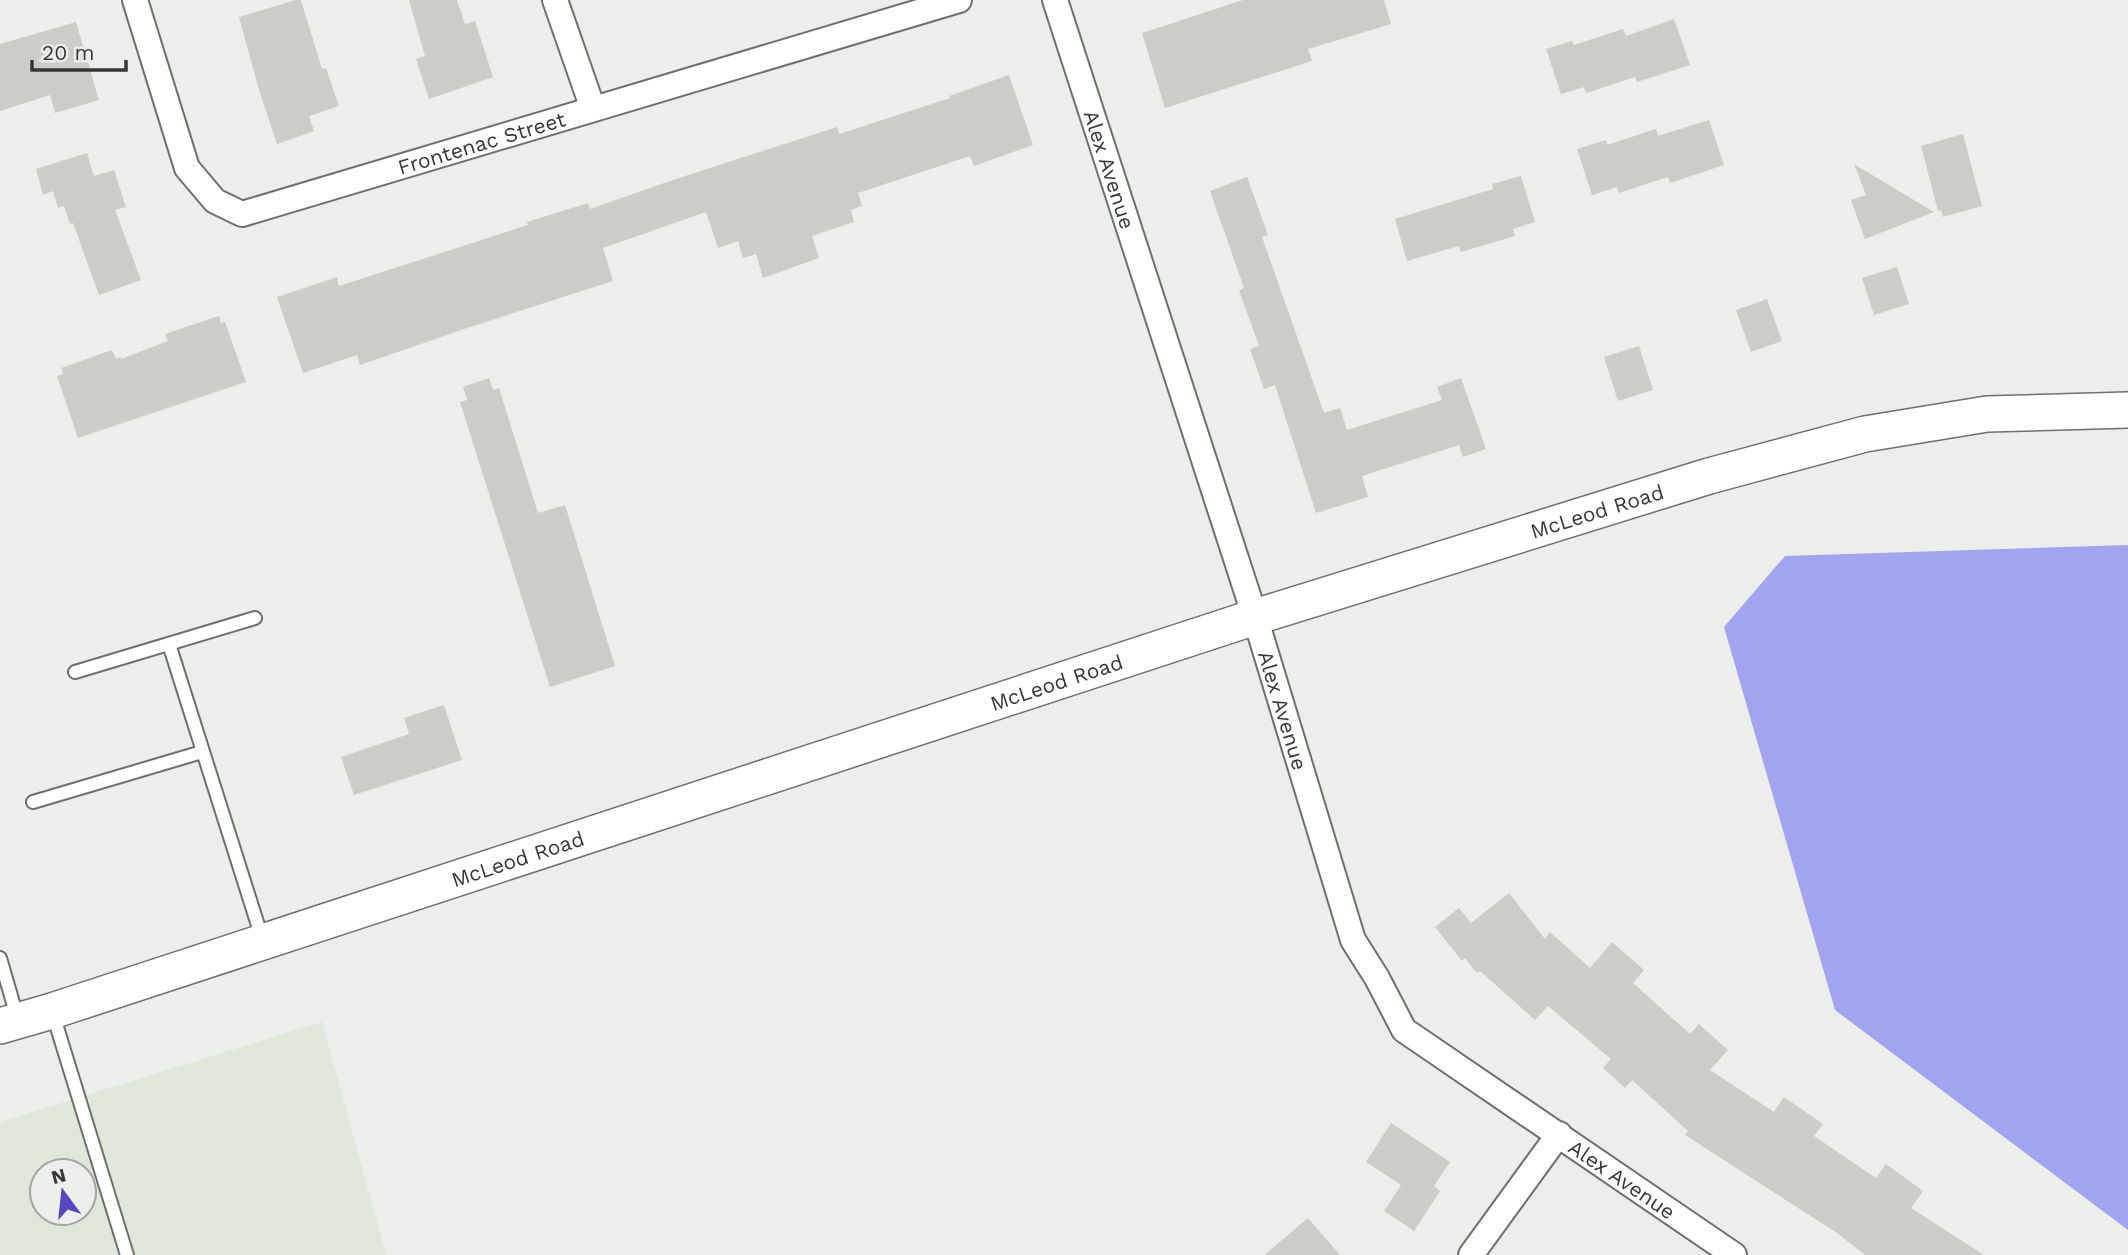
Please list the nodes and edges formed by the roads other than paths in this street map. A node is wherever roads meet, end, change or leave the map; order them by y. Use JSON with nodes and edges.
{"nodes":[{"id":1,"x":135,"y":0,"type":"edge"},
{"id":2,"x":555,"y":0,"type":"edge"},
{"id":3,"x":959,"y":0,"type":"edge"},
{"id":4,"x":1055,"y":0,"type":"edge"},
{"id":5,"x":593,"y":109,"type":"junction"},
{"id":6,"x":2128,"y":410,"type":"edge"},
{"id":7,"x":1255,"y":617,"type":"junction"},
{"id":8,"x":254,"y":618,"type":"dead end"},
{"id":9,"x":169,"y":645,"type":"junction"},
{"id":10,"x":75,"y":672,"type":"dead end"},
{"id":11,"x":202,"y":752,"type":"junction"},
{"id":12,"x":33,"y":802,"type":"dead end"},
{"id":13,"x":263,"y":942,"type":"junction"},
{"id":14,"x":0,"y":958,"type":"edge"},
{"id":15,"x":52,"y":1011,"type":"junction"},
{"id":16,"x":9,"y":1023,"type":"edge"},
{"id":17,"x":1559,"y":1134,"type":"junction"},
{"id":18,"x":127,"y":1255,"type":"edge"},
{"id":19,"x":1471,"y":1255,"type":"edge"},
{"id":20,"x":1734,"y":1255,"type":"edge"}],
"edges":[{"from":1,"to":5,"type":"street","name":"Frontenac Street"},
{"from":2,"to":5,"type":"street"},
{"from":3,"to":5,"type":"street","name":"Frontenac Street"},
{"from":4,"to":7,"type":"street","name":"Alex Avenue"},
{"from":6,"to":7,"type":"main road","name":"McLeod Road"},
{"from":7,"to":13,"type":"main road","name":"McLeod Road"},
{"from":7,"to":17,"type":"street","name":"Alex Avenue"},
{"from":8,"to":9,"type":"lane"},
{"from":9,"to":10,"type":"lane"},
{"from":9,"to":11,"type":"lane"},
{"from":11,"to":12,"type":"lane"},
{"from":11,"to":13,"type":"lane"},
{"from":13,"to":15,"type":"main road","name":"McLeod Road"},
{"from":14,"to":16,"type":"lane"},
{"from":15,"to":16,"type":"main road","name":"McLeod Road"},
{"from":15,"to":18,"type":"lane"},
{"from":17,"to":19,"type":"street"},
{"from":17,"to":20,"type":"street","name":"Alex Avenue"}]}
